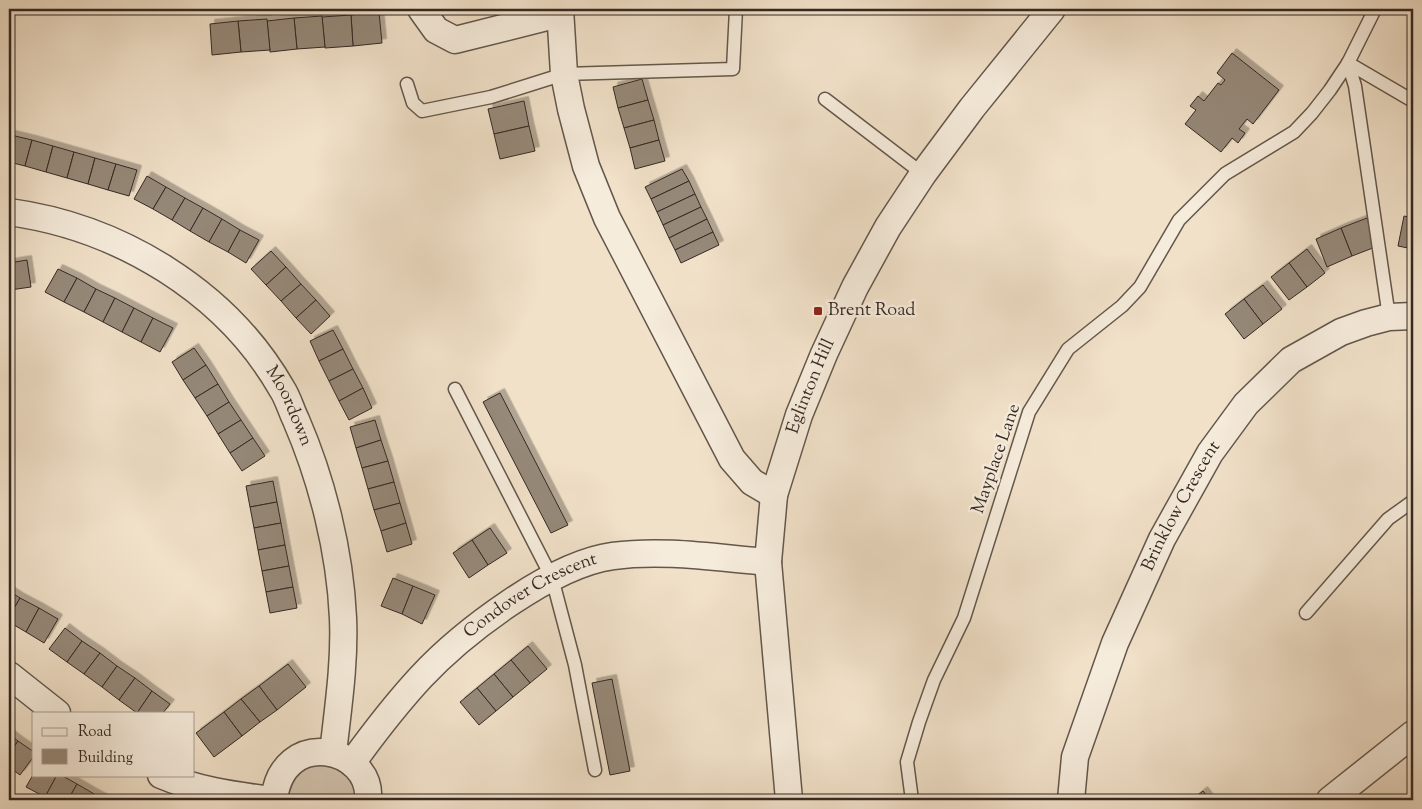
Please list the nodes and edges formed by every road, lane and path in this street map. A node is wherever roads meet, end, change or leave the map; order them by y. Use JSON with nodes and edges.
{"nodes":[{"id":1,"x":421,"y":9,"type":"edge"},
{"id":2,"x":736,"y":9,"type":"edge"},
{"id":3,"x":1052,"y":9,"type":"edge"},
{"id":4,"x":1375,"y":9,"type":"edge"},
{"id":5,"x":560,"y":11,"type":"edge"},
{"id":6,"x":1348,"y":63,"type":"junction"},
{"id":7,"x":564,"y":74,"type":"junction"},
{"id":8,"x":408,"y":84,"type":"dead end"},
{"id":9,"x":825,"y":99,"type":"dead end"},
{"id":10,"x":1413,"y":101,"type":"edge"},
{"id":11,"x":923,"y":174,"type":"junction"},
{"id":12,"x":9,"y":212,"type":"edge"},
{"id":13,"x":1401,"y":316,"type":"edge"},
{"id":14,"x":455,"y":389,"type":"dead end"},
{"id":15,"x":774,"y":495,"type":"junction"},
{"id":16,"x":1413,"y":500,"type":"edge"},
{"id":17,"x":768,"y":562,"type":"junction"},
{"id":18,"x":552,"y":578,"type":"junction"},
{"id":19,"x":1306,"y":613,"type":"dead end"},
{"id":20,"x":9,"y":674,"type":"edge"},
{"id":21,"x":56,"y":712,"type":"edge"},
{"id":22,"x":1413,"y":734,"type":"edge"},
{"id":23,"x":343,"y":758,"type":"junction"},
{"id":24,"x":595,"y":770,"type":"dead end"},
{"id":25,"x":163,"y":776,"type":"edge"},
{"id":26,"x":270,"y":800,"type":"edge"},
{"id":27,"x":274,"y":800,"type":"edge"},
{"id":28,"x":368,"y":800,"type":"edge"},
{"id":29,"x":789,"y":800,"type":"edge"},
{"id":30,"x":912,"y":800,"type":"edge"},
{"id":31,"x":1071,"y":800,"type":"edge"},
{"id":32,"x":1330,"y":800,"type":"edge"}],
"edges":[{"from":1,"to":5,"type":"street"},
{"from":2,"to":7,"type":"lane"},
{"from":3,"to":11,"type":"street","name":"Eglinton Hill"},
{"from":4,"to":6,"type":"lane","name":"Mayplace Lane"},
{"from":5,"to":7,"type":"street"},
{"from":6,"to":10,"type":"lane"},
{"from":6,"to":13,"type":"lane"},
{"from":6,"to":30,"type":"lane","name":"Mayplace Lane"},
{"from":7,"to":8,"type":"lane"},
{"from":7,"to":15,"type":"street"},
{"from":9,"to":11,"type":"lane"},
{"from":11,"to":15,"type":"street","name":"Eglinton Hill"},
{"from":12,"to":23,"type":"street","name":"Moordown"},
{"from":13,"to":31,"type":"street","name":"Brinklow Crescent"},
{"from":14,"to":18,"type":"lane"},
{"from":15,"to":17,"type":"street","name":"Eglinton Hill"},
{"from":16,"to":19,"type":"lane"},
{"from":17,"to":18,"type":"street","name":"Condover Crescent"},
{"from":17,"to":29,"type":"street","name":"Eglinton Hill"},
{"from":18,"to":23,"type":"street","name":"Condover Crescent"},
{"from":18,"to":24,"type":"lane"},
{"from":20,"to":21,"type":"street"},
{"from":22,"to":32,"type":"street"},
{"from":23,"to":27,"type":"street"},
{"from":23,"to":28,"type":"street"},
{"from":25,"to":26,"type":"street"}]}
